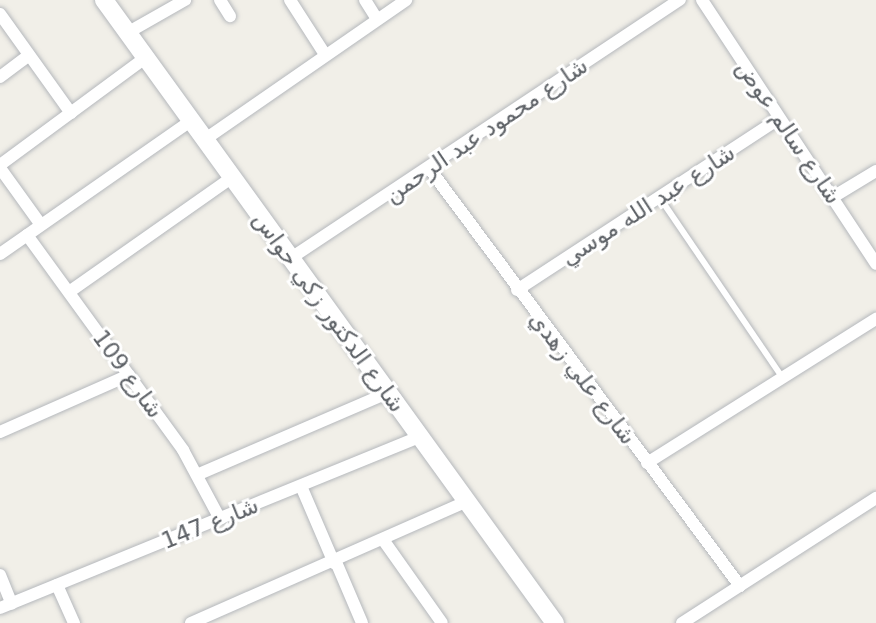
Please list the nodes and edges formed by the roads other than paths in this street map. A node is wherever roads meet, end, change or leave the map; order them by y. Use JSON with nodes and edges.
{"nodes":[{"id":1,"x":104,"y":0,"type":"edge"},
{"id":2,"x":185,"y":0,"type":"edge"},
{"id":3,"x":220,"y":0,"type":"edge"},
{"id":4,"x":290,"y":0,"type":"edge"},
{"id":5,"x":365,"y":0,"type":"edge"},
{"id":6,"x":405,"y":0,"type":"edge"},
{"id":7,"x":702,"y":0,"type":"edge"},
{"id":8,"x":674,"y":2,"type":"edge"},
{"id":9,"x":0,"y":14,"type":"edge"},
{"id":10,"x":230,"y":16,"type":"dead end"},
{"id":11,"x":377,"y":19,"type":"junction"},
{"id":12,"x":127,"y":33,"type":"junction"},
{"id":13,"x":324,"y":53,"type":"junction"},
{"id":14,"x":29,"y":55,"type":"junction"},
{"id":15,"x":145,"y":58,"type":"junction"},
{"id":16,"x":0,"y":77,"type":"edge"},
{"id":17,"x":71,"y":113,"type":"junction"},
{"id":18,"x":778,"y":119,"type":"junction"},
{"id":19,"x":191,"y":121,"type":"junction"},
{"id":20,"x":204,"y":139,"type":"junction"},
{"id":21,"x":0,"y":167,"type":"edge"},
{"id":22,"x":429,"y":168,"type":"junction"},
{"id":23,"x":876,"y":171,"type":"edge"},
{"id":24,"x":231,"y":178,"type":"junction"},
{"id":25,"x":833,"y":197,"type":"junction"},
{"id":26,"x":660,"y":198,"type":"junction"},
{"id":27,"x":41,"y":225,"type":"junction"},
{"id":28,"x":27,"y":235,"type":"junction"},
{"id":29,"x":0,"y":254,"type":"edge"},
{"id":30,"x":291,"y":258,"type":"junction"},
{"id":31,"x":876,"y":264,"type":"edge"},
{"id":32,"x":517,"y":290,"type":"junction"},
{"id":33,"x":69,"y":292,"type":"junction"},
{"id":34,"x":876,"y":319,"type":"edge"},
{"id":35,"x":129,"y":375,"type":"junction"},
{"id":36,"x":783,"y":378,"type":"junction"},
{"id":37,"x":387,"y":393,"type":"junction"},
{"id":38,"x":0,"y":432,"type":"edge"},
{"id":39,"x":419,"y":437,"type":"junction"},
{"id":40,"x":647,"y":463,"type":"junction"},
{"id":41,"x":199,"y":474,"type":"junction"},
{"id":42,"x":301,"y":486,"type":"junction"},
{"id":43,"x":876,"y":498,"type":"edge"},
{"id":44,"x":467,"y":501,"type":"junction"},
{"id":45,"x":220,"y":519,"type":"junction"},
{"id":46,"x":384,"y":541,"type":"junction"},
{"id":47,"x":335,"y":562,"type":"junction"},
{"id":48,"x":0,"y":575,"type":"edge"},
{"id":49,"x":57,"y":585,"type":"junction"},
{"id":50,"x":740,"y":586,"type":"junction"},
{"id":51,"x":6,"y":606,"type":"edge"},
{"id":52,"x":74,"y":623,"type":"edge"},
{"id":53,"x":191,"y":623,"type":"edge"},
{"id":54,"x":362,"y":623,"type":"edge"},
{"id":55,"x":442,"y":623,"type":"edge"},
{"id":56,"x":555,"y":623,"type":"edge"},
{"id":57,"x":682,"y":623,"type":"edge"}],
"edges":[{"from":1,"to":12,"type":"street","name":"شارع الدكتور زكي حواس"},
{"from":2,"to":12,"type":"street"},
{"from":3,"to":10,"type":"street"},
{"from":4,"to":13,"type":"street"},
{"from":5,"to":11,"type":"street"},
{"from":6,"to":11,"type":"street"},
{"from":7,"to":18,"type":"street","name":"شارع سالم عوض"},
{"from":8,"to":22,"type":"street","name":"شارع محمود عبد الرحمن"},
{"from":9,"to":14,"type":"street"},
{"from":11,"to":13,"type":"street"},
{"from":12,"to":15,"type":"street","name":"شارع الدكتور زكي حواس"},
{"from":13,"to":20,"type":"street"},
{"from":14,"to":16,"type":"street"},
{"from":14,"to":17,"type":"street"},
{"from":15,"to":17,"type":"street"},
{"from":15,"to":19,"type":"street","name":"شارع الدكتور زكي حواس"},
{"from":17,"to":21,"type":"street"},
{"from":18,"to":25,"type":"street","name":"شارع سالم عوض"},
{"from":18,"to":26,"type":"street","name":"شارع عبد الله موسي"},
{"from":19,"to":20,"type":"street","name":"شارع الدكتور زكي حواس"},
{"from":19,"to":27,"type":"street"},
{"from":20,"to":24,"type":"street","name":"شارع الدكتور زكي حواس"},
{"from":21,"to":27,"type":"street"},
{"from":22,"to":30,"type":"street","name":"شارع محمود عبد الرحمن"},
{"from":22,"to":32,"type":"street","name":"شارع علي زهدي"},
{"from":23,"to":25,"type":"street"},
{"from":24,"to":30,"type":"street","name":"شارع الدكتور زكي حواس"},
{"from":24,"to":33,"type":"street"},
{"from":25,"to":31,"type":"street","name":"شارع سالم عوض"},
{"from":26,"to":32,"type":"street","name":"شارع عبد الله موسي"},
{"from":26,"to":36,"type":"lane"},
{"from":27,"to":28,"type":"street"},
{"from":28,"to":29,"type":"street"},
{"from":28,"to":33,"type":"street","name":"شارع 109"},
{"from":30,"to":37,"type":"street","name":"شارع الدكتور زكي حواس"},
{"from":32,"to":40,"type":"street","name":"شارع علي زهدي"},
{"from":33,"to":35,"type":"street","name":"شارع 109"},
{"from":34,"to":36,"type":"street"},
{"from":35,"to":38,"type":"street"},
{"from":35,"to":41,"type":"street","name":"شارع 109"},
{"from":36,"to":40,"type":"street"},
{"from":37,"to":39,"type":"street","name":"شارع الدكتور زكي حواس"},
{"from":37,"to":41,"type":"street"},
{"from":39,"to":42,"type":"street","name":"شارع 147"},
{"from":39,"to":44,"type":"street","name":"شارع الدكتور زكي حواس"},
{"from":40,"to":50,"type":"street","name":"شارع علي زهدي"},
{"from":41,"to":45,"type":"street","name":"شارع 109"},
{"from":42,"to":45,"type":"street","name":"شارع 147"},
{"from":42,"to":47,"type":"street"},
{"from":43,"to":50,"type":"street"},
{"from":44,"to":46,"type":"street"},
{"from":44,"to":56,"type":"street","name":"شارع الدكتور زكي حواس"},
{"from":45,"to":49,"type":"street","name":"شارع 147"},
{"from":46,"to":47,"type":"street"},
{"from":46,"to":55,"type":"street"},
{"from":47,"to":53,"type":"street"},
{"from":47,"to":54,"type":"street"},
{"from":48,"to":51,"type":"street"},
{"from":49,"to":51,"type":"street","name":"شارع 147"},
{"from":49,"to":52,"type":"street"},
{"from":50,"to":57,"type":"street"}]}
